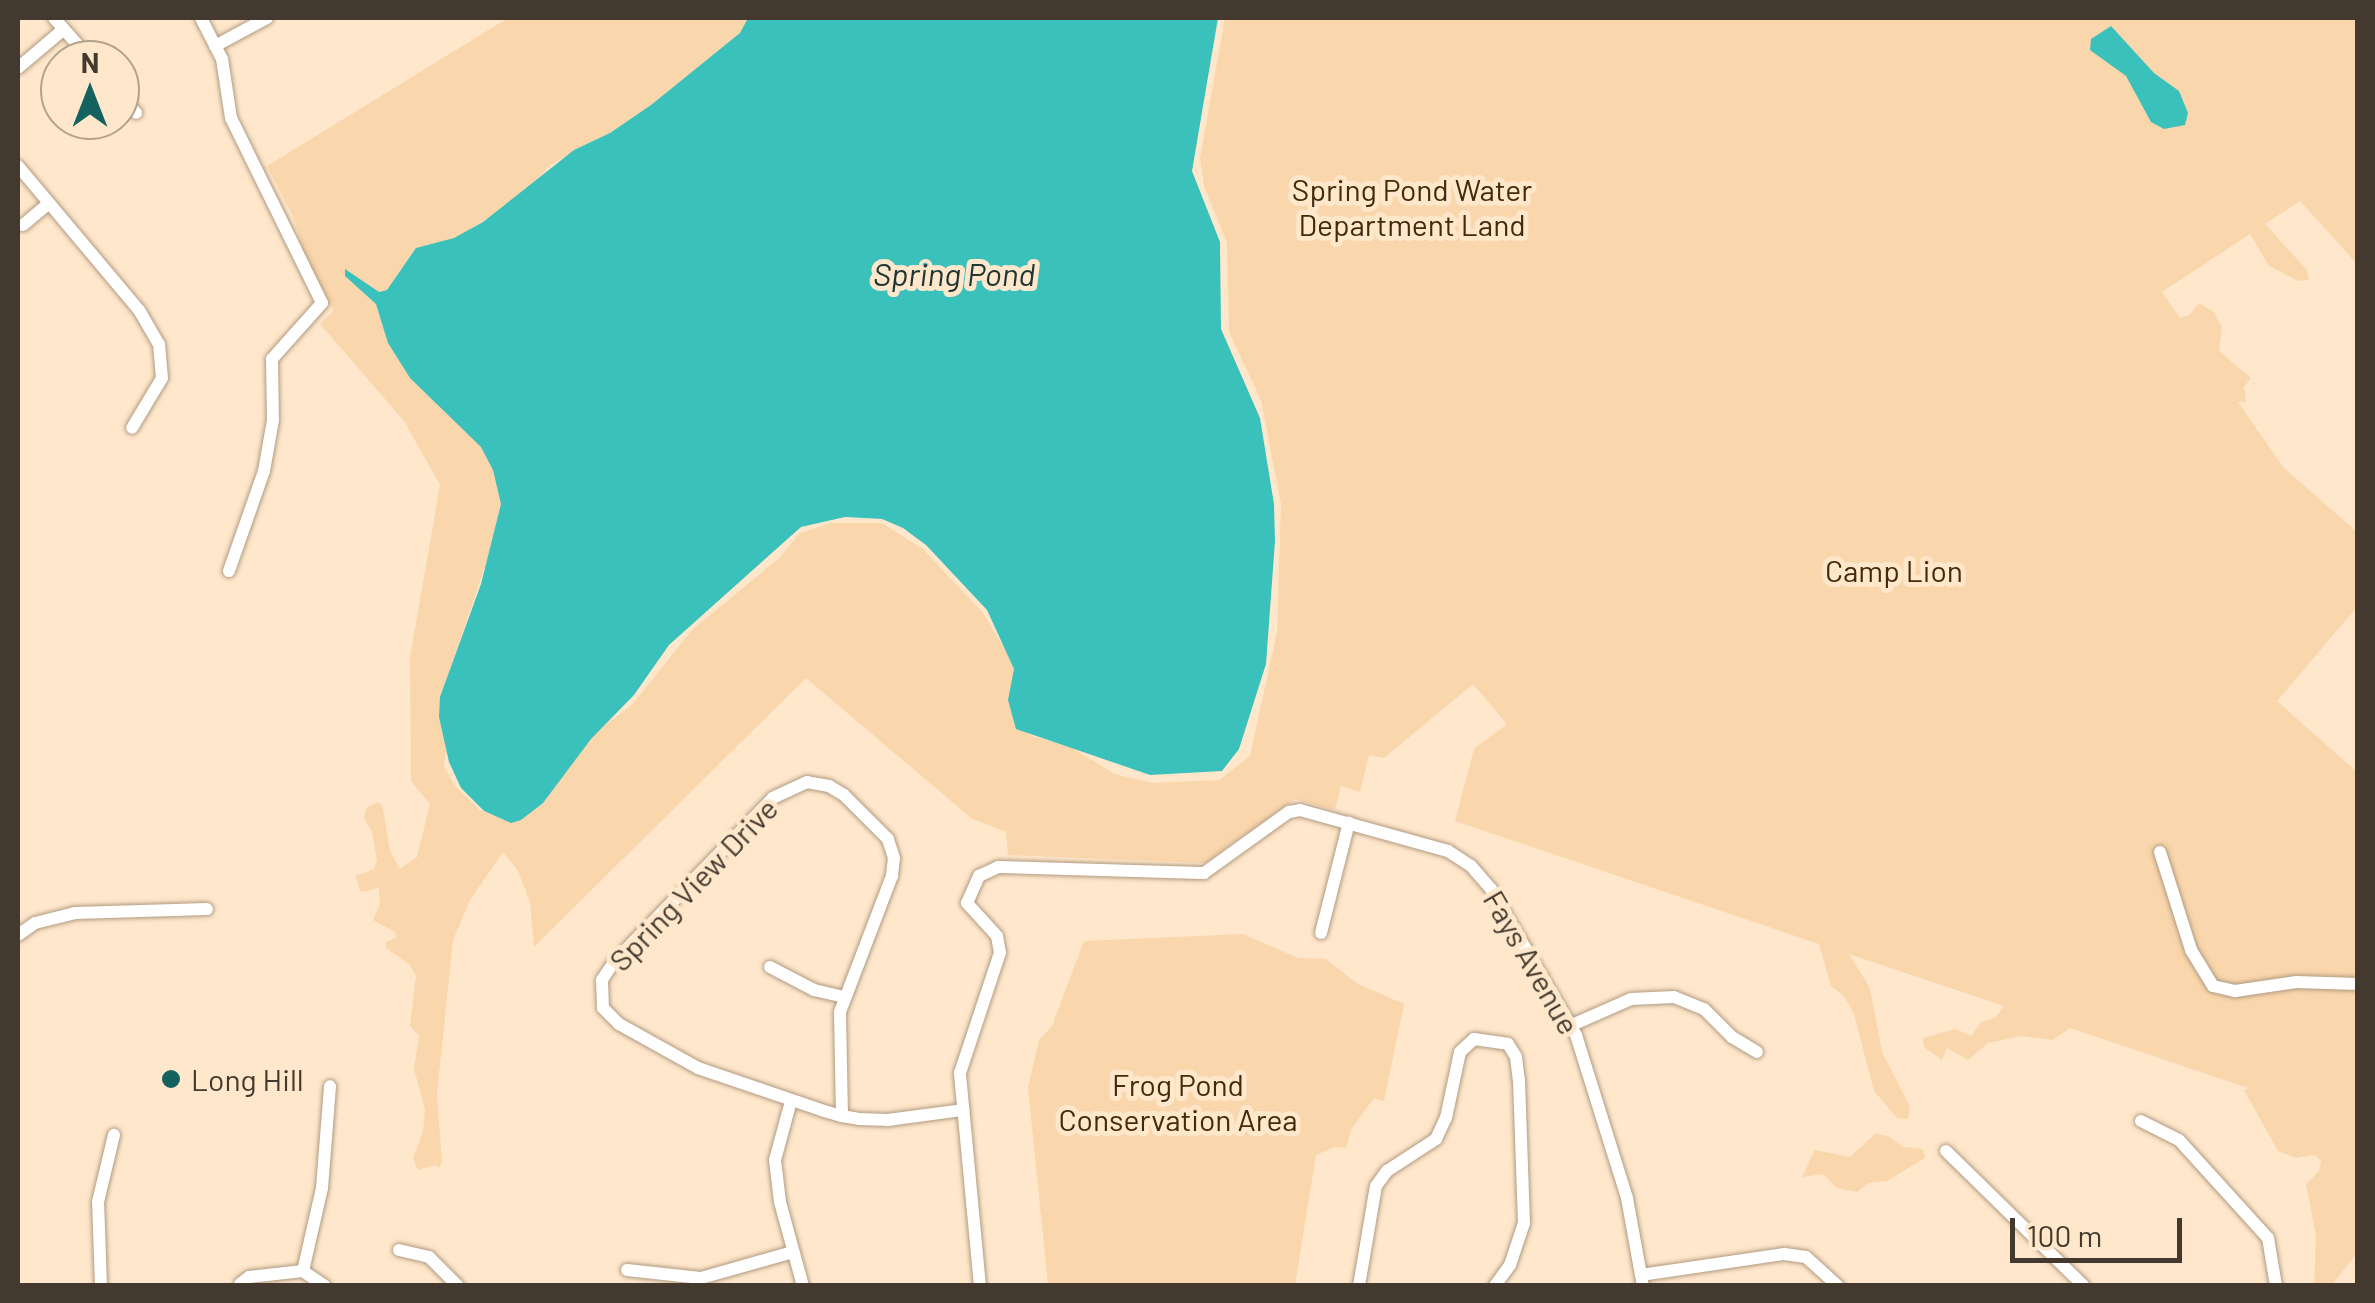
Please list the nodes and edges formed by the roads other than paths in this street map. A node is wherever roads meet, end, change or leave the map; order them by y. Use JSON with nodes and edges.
{"nodes":[{"id":1,"x":54,"y":18,"type":"edge"},
{"id":2,"x":201,"y":18,"type":"edge"},
{"id":3,"x":267,"y":18,"type":"edge"},
{"id":4,"x":64,"y":30,"type":"junction"},
{"id":5,"x":73,"y":40,"type":"edge"},
{"id":6,"x":215,"y":46,"type":"junction"},
{"id":7,"x":18,"y":68,"type":"edge"},
{"id":8,"x":18,"y":166,"type":"edge"},
{"id":9,"x":49,"y":203,"type":"junction"},
{"id":10,"x":23,"y":225,"type":"dead end"},
{"id":11,"x":132,"y":428,"type":"dead end"},
{"id":12,"x":229,"y":571,"type":"dead end"},
{"id":13,"x":1348,"y":822,"type":"junction"},
{"id":14,"x":2160,"y":852,"type":"dead end"},
{"id":15,"x":207,"y":909,"type":"dead end"},
{"id":16,"x":1321,"y":933,"type":"dead end"},
{"id":17,"x":18,"y":935,"type":"edge"},
{"id":18,"x":770,"y":967,"type":"dead end"},
{"id":19,"x":2358,"y":984,"type":"edge"},
{"id":20,"x":844,"y":998,"type":"junction"},
{"id":21,"x":1572,"y":1025,"type":"junction"},
{"id":22,"x":1757,"y":1052,"type":"dead end"},
{"id":23,"x":330,"y":1086,"type":"dead end"},
{"id":24,"x":790,"y":1101,"type":"junction"},
{"id":25,"x":962,"y":1110,"type":"junction"},
{"id":26,"x":842,"y":1116,"type":"junction"},
{"id":27,"x":2141,"y":1120,"type":"dead end"},
{"id":28,"x":114,"y":1135,"type":"dead end"},
{"id":29,"x":1946,"y":1152,"type":"dead end"},
{"id":30,"x":399,"y":1250,"type":"dead end"},
{"id":31,"x":792,"y":1252,"type":"junction"},
{"id":32,"x":626,"y":1270,"type":"dead end"},
{"id":33,"x":304,"y":1271,"type":"junction"},
{"id":34,"x":1642,"y":1280,"type":"edge"},
{"id":35,"x":240,"y":1284,"type":"edge"},
{"id":36,"x":101,"y":1286,"type":"edge"},
{"id":37,"x":325,"y":1286,"type":"edge"},
{"id":38,"x":458,"y":1286,"type":"edge"},
{"id":39,"x":802,"y":1286,"type":"edge"},
{"id":40,"x":980,"y":1286,"type":"edge"},
{"id":41,"x":1359,"y":1286,"type":"edge"},
{"id":42,"x":1494,"y":1286,"type":"edge"},
{"id":43,"x":1838,"y":1286,"type":"edge"},
{"id":44,"x":2084,"y":1286,"type":"edge"},
{"id":45,"x":2276,"y":1286,"type":"edge"}],
"edges":[{"from":1,"to":4,"type":"street"},
{"from":2,"to":6,"type":"street"},
{"from":3,"to":6,"type":"street"},
{"from":4,"to":5,"type":"street"},
{"from":4,"to":7,"type":"street"},
{"from":6,"to":12,"type":"street"},
{"from":8,"to":9,"type":"street"},
{"from":9,"to":10,"type":"street"},
{"from":9,"to":11,"type":"street"},
{"from":13,"to":16,"type":"street"},
{"from":13,"to":21,"type":"street","name":"Fays Avenue"},
{"from":13,"to":25,"type":"street","name":"Fays Avenue"},
{"from":14,"to":19,"type":"street"},
{"from":15,"to":17,"type":"street"},
{"from":18,"to":20,"type":"street"},
{"from":20,"to":24,"type":"street","name":"Spring View Drive"},
{"from":20,"to":26,"type":"street","name":"Spring View Drive"},
{"from":21,"to":22,"type":"street"},
{"from":21,"to":34,"type":"street","name":"Fays Avenue"},
{"from":23,"to":33,"type":"street"},
{"from":24,"to":26,"type":"street","name":"Spring View Drive"},
{"from":24,"to":31,"type":"street"},
{"from":25,"to":26,"type":"street","name":"Spring View Drive"},
{"from":25,"to":40,"type":"street"},
{"from":27,"to":45,"type":"street"},
{"from":28,"to":36,"type":"street"},
{"from":29,"to":44,"type":"street"},
{"from":30,"to":38,"type":"street"},
{"from":31,"to":32,"type":"street"},
{"from":31,"to":39,"type":"street"},
{"from":33,"to":35,"type":"street"},
{"from":33,"to":37,"type":"street"},
{"from":34,"to":43,"type":"street"},
{"from":41,"to":42,"type":"street"}]}
